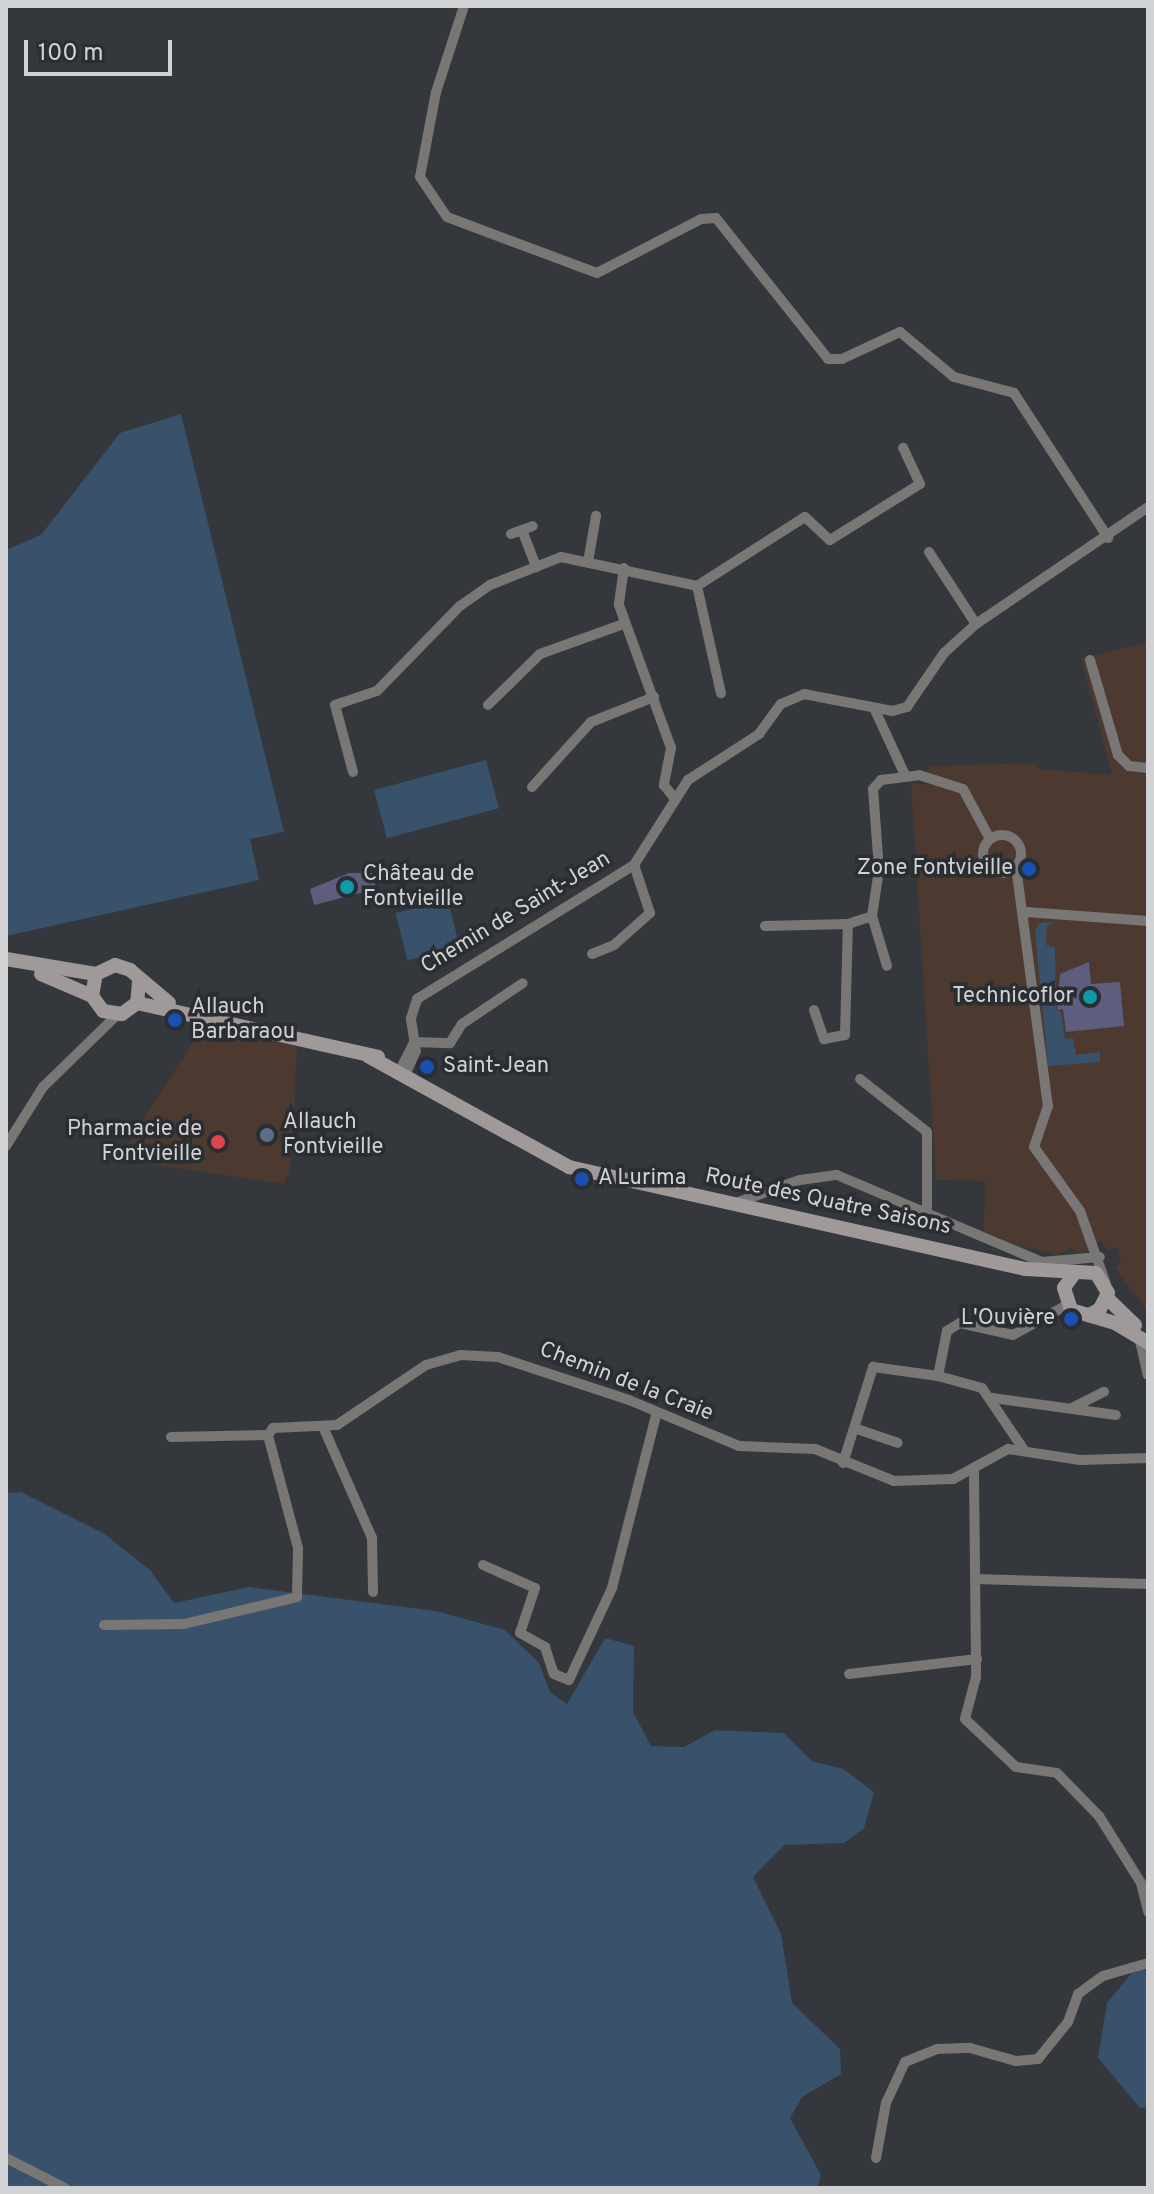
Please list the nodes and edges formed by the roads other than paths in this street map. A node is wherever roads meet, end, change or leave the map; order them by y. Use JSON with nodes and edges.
{"nodes":[{"id":1,"x":464,"y":6,"type":"edge"},
{"id":2,"x":903,"y":448,"type":"dead end"},
{"id":3,"x":1148,"y":507,"type":"edge"},
{"id":4,"x":596,"y":516,"type":"dead end"},
{"id":5,"x":533,"y":526,"type":"dead end"},
{"id":6,"x":1108,"y":538,"type":"junction"},
{"id":7,"x":929,"y":552,"type":"dead end"},
{"id":8,"x":588,"y":562,"type":"junction"},
{"id":9,"x":536,"y":567,"type":"junction"},
{"id":10,"x":624,"y":568,"type":"junction"},
{"id":11,"x":697,"y":586,"type":"junction"},
{"id":12,"x":626,"y":623,"type":"junction"},
{"id":13,"x":976,"y":624,"type":"junction"},
{"id":14,"x":1090,"y":660,"type":"dead end"},
{"id":15,"x":721,"y":693,"type":"dead end"},
{"id":16,"x":654,"y":697,"type":"junction"},
{"id":17,"x":488,"y":705,"type":"dead end"},
{"id":18,"x":874,"y":708,"type":"junction"},
{"id":19,"x":1148,"y":768,"type":"edge"},
{"id":20,"x":353,"y":772,"type":"dead end"},
{"id":21,"x":904,"y":773,"type":"junction"},
{"id":22,"x":532,"y":787,"type":"dead end"},
{"id":23,"x":675,"y":799,"type":"junction"},
{"id":24,"x":990,"y":839,"type":"junction"},
{"id":25,"x":634,"y":865,"type":"junction"},
{"id":26,"x":1016,"y":867,"type":"junction"},
{"id":27,"x":1026,"y":912,"type":"junction"},
{"id":28,"x":872,"y":916,"type":"junction"},
{"id":29,"x":1148,"y":921,"type":"edge"},
{"id":30,"x":848,"y":924,"type":"junction"},
{"id":31,"x":765,"y":926,"type":"dead end"},
{"id":32,"x":592,"y":954,"type":"dead end"},
{"id":33,"x":11,"y":960,"type":"edge"},
{"id":34,"x":887,"y":966,"type":"dead end"},
{"id":35,"x":96,"y":974,"type":"junction"},
{"id":36,"x":139,"y":982,"type":"junction"},
{"id":37,"x":523,"y":983,"type":"dead end"},
{"id":38,"x":94,"y":1001,"type":"junction"},
{"id":39,"x":137,"y":1003,"type":"junction"},
{"id":40,"x":179,"y":1009,"type":"junction"},
{"id":41,"x":814,"y":1010,"type":"dead end"},
{"id":42,"x":117,"y":1015,"type":"junction"},
{"id":43,"x":99,"y":1030,"type":"junction"},
{"id":44,"x":414,"y":1042,"type":"junction"},
{"id":45,"x":404,"y":1067,"type":"junction"},
{"id":46,"x":860,"y":1079,"type":"dead end"},
{"id":47,"x":6,"y":1146,"type":"edge"},
{"id":48,"x":730,"y":1205,"type":"junction"},
{"id":49,"x":927,"y":1208,"type":"junction"},
{"id":50,"x":1100,"y":1257,"type":"junction"},
{"id":51,"x":1026,"y":1269,"type":"junction"},
{"id":52,"x":1081,"y":1272,"type":"junction"},
{"id":53,"x":1106,"y":1291,"type":"junction"},
{"id":54,"x":1065,"y":1299,"type":"junction"},
{"id":55,"x":1089,"y":1315,"type":"junction"},
{"id":56,"x":1145,"y":1339,"type":"edge"},
{"id":57,"x":1148,"y":1375,"type":"edge"},
{"id":58,"x":938,"y":1376,"type":"junction"},
{"id":59,"x":1104,"y":1392,"type":"dead end"},
{"id":60,"x":992,"y":1398,"type":"junction"},
{"id":61,"x":1071,"y":1409,"type":"junction"},
{"id":62,"x":656,"y":1415,"type":"junction"},
{"id":63,"x":1116,"y":1415,"type":"dead end"},
{"id":64,"x":854,"y":1428,"type":"junction"},
{"id":65,"x":324,"y":1429,"type":"junction"},
{"id":66,"x":268,"y":1435,"type":"junction"},
{"id":67,"x":171,"y":1437,"type":"dead end"},
{"id":68,"x":898,"y":1443,"type":"dead end"},
{"id":69,"x":1024,"y":1450,"type":"junction"},
{"id":70,"x":1148,"y":1458,"type":"edge"},
{"id":71,"x":843,"y":1463,"type":"junction"},
{"id":72,"x":974,"y":1472,"type":"junction"},
{"id":73,"x":483,"y":1565,"type":"dead end"},
{"id":74,"x":976,"y":1579,"type":"junction"},
{"id":75,"x":1148,"y":1584,"type":"edge"},
{"id":76,"x":373,"y":1592,"type":"dead end"},
{"id":77,"x":104,"y":1625,"type":"dead end"},
{"id":78,"x":977,"y":1659,"type":"junction"},
{"id":79,"x":849,"y":1674,"type":"dead end"},
{"id":80,"x":1148,"y":1912,"type":"edge"},
{"id":81,"x":1148,"y":1963,"type":"edge"},
{"id":82,"x":6,"y":2158,"type":"edge"},
{"id":83,"x":876,"y":2158,"type":"dead end"},
{"id":84,"x":65,"y":2188,"type":"edge"}],
"edges":[{"from":1,"to":6,"type":"street"},
{"from":2,"to":11,"type":"street"},
{"from":3,"to":6,"type":"street"},
{"from":4,"to":8,"type":"street"},
{"from":5,"to":9,"type":"street"},
{"from":6,"to":13,"type":"street"},
{"from":7,"to":13,"type":"street"},
{"from":8,"to":9,"type":"street"},
{"from":8,"to":10,"type":"street"},
{"from":9,"to":20,"type":"street"},
{"from":10,"to":11,"type":"street"},
{"from":10,"to":12,"type":"street"},
{"from":11,"to":15,"type":"street"},
{"from":12,"to":16,"type":"street"},
{"from":12,"to":17,"type":"street"},
{"from":13,"to":18,"type":"street"},
{"from":14,"to":19,"type":"street"},
{"from":16,"to":22,"type":"street"},
{"from":16,"to":23,"type":"street"},
{"from":18,"to":21,"type":"street"},
{"from":18,"to":23,"type":"street"},
{"from":21,"to":24,"type":"street"},
{"from":21,"to":28,"type":"street"},
{"from":23,"to":25,"type":"street"},
{"from":24,"to":26,"type":"street"},
{"from":24,"to":26,"type":"street"},
{"from":25,"to":32,"type":"street"},
{"from":25,"to":44,"type":"street","name":"Chemin de Saint-Jean"},
{"from":26,"to":27,"type":"street"},
{"from":27,"to":29,"type":"street"},
{"from":27,"to":50,"type":"street"},
{"from":28,"to":30,"type":"street"},
{"from":28,"to":34,"type":"street"},
{"from":30,"to":31,"type":"street"},
{"from":30,"to":41,"type":"street"},
{"from":33,"to":35,"type":"main road","name":"Route des Quatre Saisons"},
{"from":33,"to":38,"type":"main road","name":"Route des Quatre Saisons"},
{"from":35,"to":36,"type":"main road","name":"Route des Quatre Saisons"},
{"from":35,"to":38,"type":"main road"},
{"from":36,"to":39,"type":"main road"},
{"from":36,"to":40,"type":"main road","name":"Route des Quatre Saisons"},
{"from":37,"to":44,"type":"street"},
{"from":38,"to":42,"type":"main road","name":"Route des Quatre Saisons"},
{"from":38,"to":43,"type":"street"},
{"from":39,"to":40,"type":"main road","name":"Route des Quatre Saisons"},
{"from":39,"to":42,"type":"main road"},
{"from":40,"to":45,"type":"main road","name":"Route des Quatre Saisons"},
{"from":42,"to":43,"type":"street"},
{"from":43,"to":47,"type":"street"},
{"from":44,"to":45,"type":"street","name":"Chemin de Saint-Jean"},
{"from":45,"to":48,"type":"main road","name":"Route des Quatre Saisons"},
{"from":46,"to":49,"type":"street"},
{"from":48,"to":49,"type":"street"},
{"from":48,"to":51,"type":"main road","name":"Route des Quatre Saisons"},
{"from":49,"to":50,"type":"street"},
{"from":50,"to":52,"type":"street"},
{"from":50,"to":53,"type":"street"},
{"from":51,"to":52,"type":"main road","name":"Route des Quatre Saisons"},
{"from":51,"to":54,"type":"main road","name":"Route des Quatre Saisons"},
{"from":52,"to":53,"type":"main road","name":"Route des Quatre Saisons"},
{"from":52,"to":54,"type":"main road"},
{"from":53,"to":55,"type":"main road"},
{"from":53,"to":56,"type":"main road","name":"Route des Quatre Saisons"},
{"from":54,"to":55,"type":"main road","name":"Route des Quatre Saisons"},
{"from":54,"to":58,"type":"street"},
{"from":55,"to":56,"type":"main road","name":"Route des Quatre Saisons"},
{"from":56,"to":57,"type":"street"},
{"from":58,"to":60,"type":"street"},
{"from":58,"to":64,"type":"street"},
{"from":59,"to":61,"type":"street"},
{"from":60,"to":61,"type":"street"},
{"from":60,"to":69,"type":"street"},
{"from":61,"to":63,"type":"street"},
{"from":62,"to":65,"type":"street","name":"Chemin de la Craie"},
{"from":62,"to":71,"type":"street","name":"Chemin de la Craie"},
{"from":62,"to":73,"type":"street"},
{"from":64,"to":68,"type":"street"},
{"from":64,"to":71,"type":"street"},
{"from":65,"to":66,"type":"street","name":"Chemin de la Craie"},
{"from":65,"to":76,"type":"street"},
{"from":66,"to":67,"type":"street"},
{"from":66,"to":77,"type":"street"},
{"from":69,"to":70,"type":"street","name":"Chemin de la Craie"},
{"from":69,"to":72,"type":"street","name":"Chemin de la Craie"},
{"from":71,"to":72,"type":"street","name":"Chemin de la Craie"},
{"from":72,"to":74,"type":"street"},
{"from":74,"to":75,"type":"street"},
{"from":74,"to":78,"type":"street"},
{"from":78,"to":79,"type":"street"},
{"from":78,"to":80,"type":"street"},
{"from":81,"to":83,"type":"street"},
{"from":82,"to":84,"type":"street"}]}
